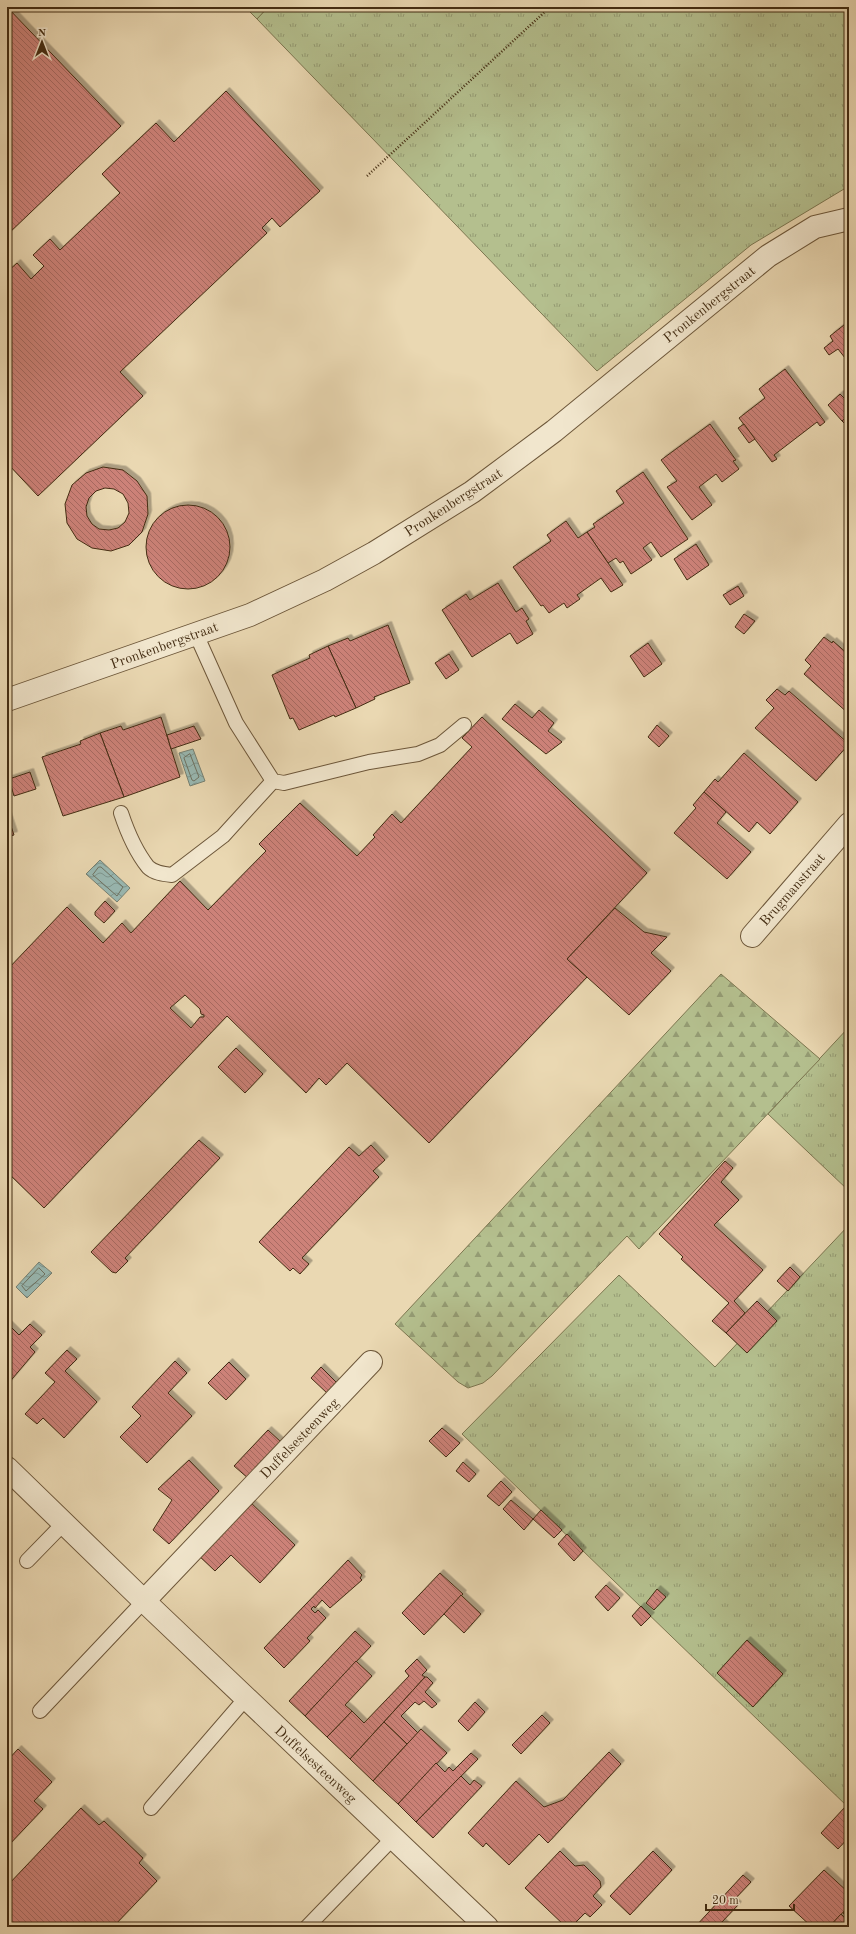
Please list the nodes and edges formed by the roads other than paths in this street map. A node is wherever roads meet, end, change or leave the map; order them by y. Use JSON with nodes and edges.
{"nodes":[{"id":1,"x":849,"y":219,"type":"edge"},
{"id":2,"x":196,"y":634,"type":"junction"},
{"id":3,"x":7,"y":700,"type":"edge"},
{"id":4,"x":464,"y":725,"type":"dead end"},
{"id":5,"x":273,"y":781,"type":"junction"},
{"id":6,"x":121,"y":813,"type":"dead end"},
{"id":7,"x":849,"y":824,"type":"edge"},
{"id":8,"x":752,"y":936,"type":"dead end"},
{"id":9,"x":371,"y":1362,"type":"dead end"},
{"id":10,"x":7,"y":1468,"type":"edge"},
{"id":11,"x":64,"y":1523,"type":"junction"},
{"id":12,"x":27,"y":1560,"type":"dead end"},
{"id":13,"x":144,"y":1601,"type":"junction"},
{"id":14,"x":246,"y":1698,"type":"junction"},
{"id":15,"x":40,"y":1711,"type":"dead end"},
{"id":16,"x":151,"y":1808,"type":"dead end"},
{"id":17,"x":394,"y":1837,"type":"junction"},
{"id":18,"x":307,"y":1927,"type":"edge"},
{"id":19,"x":487,"y":1927,"type":"edge"}],
"edges":[{"from":1,"to":2,"type":"street","name":"Pronkenbergstraat"},
{"from":2,"to":3,"type":"street","name":"Pronkenbergstraat"},
{"from":2,"to":5,"type":"lane"},
{"from":4,"to":5,"type":"lane"},
{"from":5,"to":6,"type":"lane"},
{"from":7,"to":8,"type":"street","name":"Brugmanstraat"},
{"from":9,"to":13,"type":"street","name":"Duffelsesteenweg"},
{"from":10,"to":11,"type":"street","name":"Duffelsesteenweg"},
{"from":11,"to":12,"type":"lane"},
{"from":11,"to":13,"type":"street","name":"Duffelsesteenweg"},
{"from":13,"to":14,"type":"street","name":"Duffelsesteenweg"},
{"from":13,"to":15,"type":"lane"},
{"from":14,"to":16,"type":"lane"},
{"from":14,"to":17,"type":"street","name":"Duffelsesteenweg"},
{"from":17,"to":18,"type":"lane"},
{"from":17,"to":19,"type":"street","name":"Duffelsesteenweg"}]}
